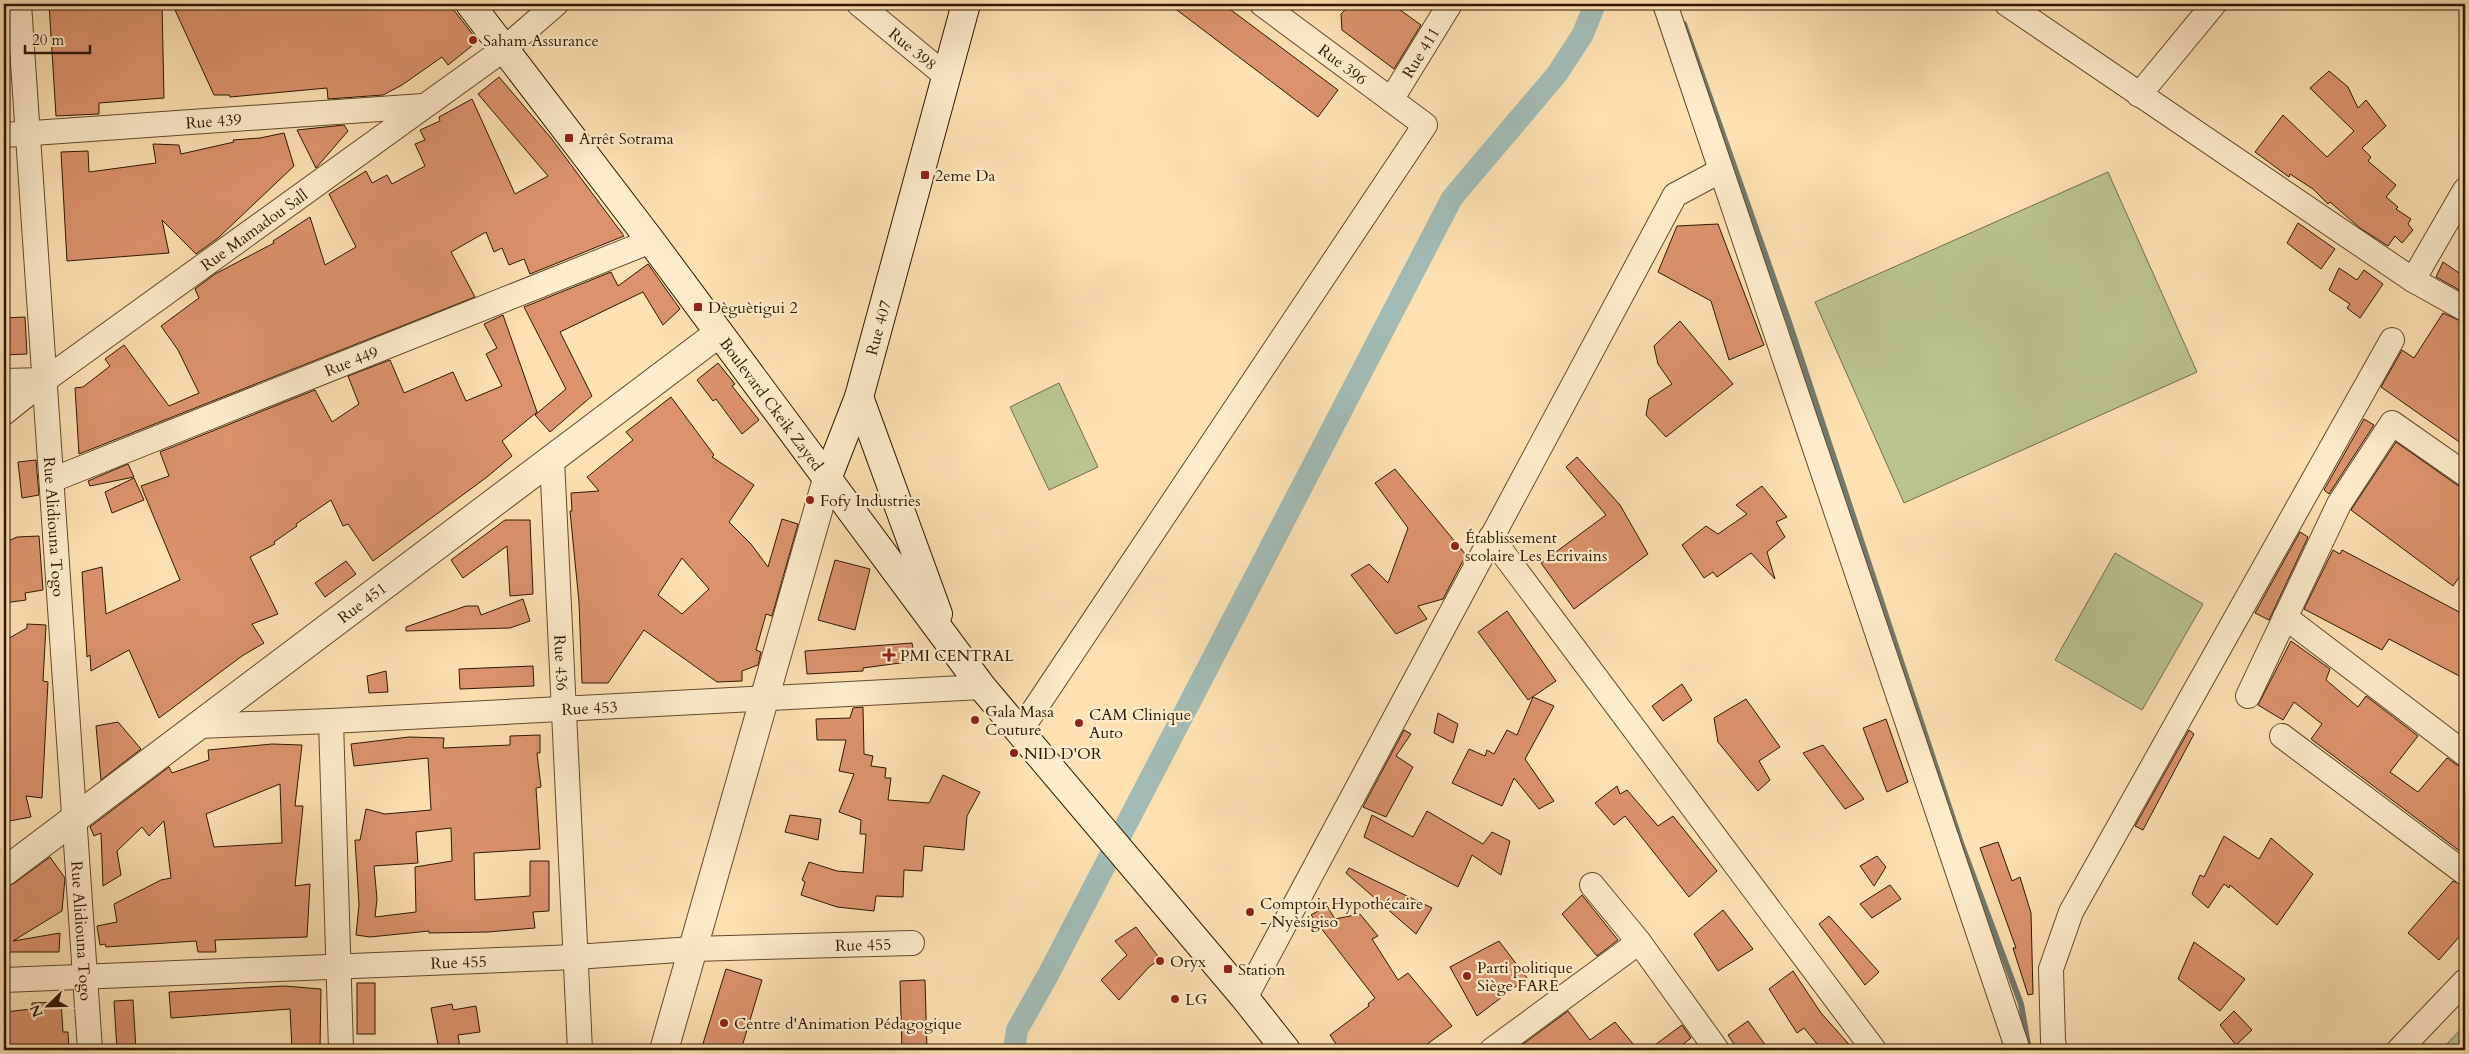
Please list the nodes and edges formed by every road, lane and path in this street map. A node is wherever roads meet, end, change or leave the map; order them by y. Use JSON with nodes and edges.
{"nodes":[{"id":1,"x":19,"y":4,"type":"edge"},
{"id":2,"x":470,"y":4,"type":"edge"},
{"id":3,"x":556,"y":4,"type":"edge"},
{"id":4,"x":858,"y":4,"type":"edge"},
{"id":5,"x":966,"y":4,"type":"edge"},
{"id":6,"x":1450,"y":4,"type":"edge"},
{"id":7,"x":1665,"y":4,"type":"edge"},
{"id":8,"x":2007,"y":4,"type":"edge"},
{"id":9,"x":2214,"y":4,"type":"edge"},
{"id":10,"x":1271,"y":7,"type":"edge"},
{"id":11,"x":504,"y":49,"type":"junction"},
{"id":12,"x":945,"y":75,"type":"junction"},
{"id":13,"x":2139,"y":95,"type":"junction"},
{"id":14,"x":1391,"y":100,"type":"junction"},
{"id":15,"x":423,"y":106,"type":"junction"},
{"id":16,"x":28,"y":133,"type":"junction"},
{"id":17,"x":4,"y":135,"type":"edge"},
{"id":18,"x":1720,"y":171,"type":"junction"},
{"id":19,"x":2464,"y":197,"type":"edge"},
{"id":20,"x":651,"y":241,"type":"junction"},
{"id":21,"x":2414,"y":280,"type":"junction"},
{"id":22,"x":2465,"y":309,"type":"edge"},
{"id":23,"x":719,"y":333,"type":"junction"},
{"id":24,"x":2392,"y":340,"type":"dead end"},
{"id":25,"x":45,"y":380,"type":"junction"},
{"id":26,"x":4,"y":382,"type":"edge"},
{"id":27,"x":858,"y":397,"type":"junction"},
{"id":28,"x":4,"y":412,"type":"edge"},
{"id":29,"x":552,"y":459,"type":"junction"},
{"id":30,"x":2465,"y":474,"type":"edge"},
{"id":31,"x":827,"y":479,"type":"junction"},
{"id":32,"x":52,"y":480,"type":"junction"},
{"id":33,"x":1491,"y":537,"type":"junction"},
{"id":34,"x":2285,"y":617,"type":"junction"},
{"id":35,"x":950,"y":645,"type":"junction"},
{"id":36,"x":982,"y":688,"type":"junction"},
{"id":37,"x":2248,"y":696,"type":"dead end"},
{"id":38,"x":763,"y":699,"type":"junction"},
{"id":39,"x":563,"y":709,"type":"junction"},
{"id":40,"x":331,"y":721,"type":"junction"},
{"id":41,"x":198,"y":726,"type":"junction"},
{"id":42,"x":1020,"y":731,"type":"junction"},
{"id":43,"x":2282,"y":736,"type":"dead end"},
{"id":44,"x":2465,"y":754,"type":"edge"},
{"id":45,"x":76,"y":818,"type":"junction"},
{"id":46,"x":4,"y":872,"type":"edge"},
{"id":47,"x":2465,"y":873,"type":"edge"},
{"id":48,"x":1592,"y":885,"type":"dead end"},
{"id":49,"x":912,"y":942,"type":"dead end"},
{"id":50,"x":1639,"y":942,"type":"junction"},
{"id":51,"x":693,"y":948,"type":"junction"},
{"id":52,"x":575,"y":957,"type":"junction"},
{"id":53,"x":338,"y":965,"type":"junction"},
{"id":54,"x":85,"y":978,"type":"junction"},
{"id":55,"x":4,"y":980,"type":"edge"},
{"id":56,"x":2465,"y":981,"type":"edge"},
{"id":57,"x":1245,"y":998,"type":"junction"},
{"id":58,"x":2054,"y":1046,"type":"edge"},
{"id":59,"x":2013,"y":1047,"type":"edge"},
{"id":60,"x":90,"y":1050,"type":"edge"},
{"id":61,"x":341,"y":1050,"type":"edge"},
{"id":62,"x":580,"y":1050,"type":"edge"},
{"id":63,"x":664,"y":1050,"type":"edge"},
{"id":64,"x":1286,"y":1050,"type":"edge"},
{"id":65,"x":1492,"y":1050,"type":"edge"},
{"id":66,"x":1717,"y":1050,"type":"edge"},
{"id":67,"x":1874,"y":1050,"type":"edge"},
{"id":68,"x":2399,"y":1050,"type":"edge"}],
"edges":[{"from":1,"to":16,"type":"street","name":"Rue Alidiouna Togo"},
{"from":2,"to":11,"type":"main road","name":"Boulevard Ckeik Zayed"},
{"from":3,"to":11,"type":"street","name":"Rue Mamadou Sall"},
{"from":4,"to":12,"type":"street","name":"Rue 398"},
{"from":5,"to":12,"type":"main road","name":"Rue 407"},
{"from":6,"to":14,"type":"street","name":"Rue 411"},
{"from":7,"to":18,"type":"street"},
{"from":8,"to":13,"type":"street"},
{"from":9,"to":13,"type":"street"},
{"from":10,"to":14,"type":"street","name":"Rue 396"},
{"from":11,"to":15,"type":"street","name":"Rue Mamadou Sall"},
{"from":11,"to":20,"type":"main road","name":"Boulevard Ckeik Zayed"},
{"from":12,"to":27,"type":"main road","name":"Rue 407"},
{"from":13,"to":21,"type":"street"},
{"from":14,"to":42,"type":"street","name":"Rue 396"},
{"from":15,"to":16,"type":"street","name":"Rue 439"},
{"from":15,"to":25,"type":"street","name":"Rue Mamadou Sall"},
{"from":16,"to":17,"type":"street","name":"Rue 439"},
{"from":16,"to":25,"type":"street","name":"Rue Alidiouna Togo"},
{"from":18,"to":33,"type":"street"},
{"from":18,"to":59,"type":"street"},
{"from":19,"to":21,"type":"street"},
{"from":20,"to":23,"type":"main road","name":"Boulevard Ckeik Zayed"},
{"from":20,"to":32,"type":"street","name":"Rue 449"},
{"from":21,"to":22,"type":"street"},
{"from":23,"to":29,"type":"main road","name":"Rue 451"},
{"from":23,"to":31,"type":"main road","name":"Boulevard Ckeik Zayed"},
{"from":24,"to":58,"type":"street"},
{"from":25,"to":26,"type":"street"},
{"from":25,"to":28,"type":"street","name":"Rue Mamadou Sall"},
{"from":25,"to":32,"type":"street","name":"Rue Alidiouna Togo"},
{"from":27,"to":31,"type":"main road","name":"Rue 407"},
{"from":27,"to":35,"type":"main road"},
{"from":29,"to":39,"type":"street","name":"Rue 436"},
{"from":29,"to":41,"type":"main road","name":"Rue 451"},
{"from":30,"to":34,"type":"street"},
{"from":31,"to":35,"type":"main road","name":"Boulevard Ckeik Zayed"},
{"from":31,"to":38,"type":"main road","name":"Rue 407"},
{"from":32,"to":45,"type":"street","name":"Rue Alidiouna Togo"},
{"from":33,"to":57,"type":"street"},
{"from":33,"to":67,"type":"street"},
{"from":34,"to":37,"type":"street"},
{"from":34,"to":44,"type":"street"},
{"from":35,"to":36,"type":"main road","name":"Boulevard Ckeik Zayed"},
{"from":36,"to":38,"type":"street","name":"Rue 453"},
{"from":36,"to":42,"type":"main road","name":"Boulevard Ckeik Zayed"},
{"from":38,"to":39,"type":"street","name":"Rue 453"},
{"from":38,"to":51,"type":"main road","name":"Rue 407"},
{"from":39,"to":40,"type":"street","name":"Rue 453"},
{"from":39,"to":52,"type":"street","name":"Rue 436"},
{"from":40,"to":41,"type":"street","name":"Rue 453"},
{"from":40,"to":53,"type":"street"},
{"from":41,"to":45,"type":"main road","name":"Rue 451"},
{"from":42,"to":57,"type":"main road","name":"Boulevard Ckeik Zayed"},
{"from":43,"to":47,"type":"street"},
{"from":45,"to":46,"type":"main road","name":"Rue 451"},
{"from":45,"to":54,"type":"street","name":"Rue Alidiouna Togo"},
{"from":48,"to":50,"type":"street"},
{"from":49,"to":51,"type":"street","name":"Rue 455"},
{"from":50,"to":65,"type":"street"},
{"from":50,"to":66,"type":"street"},
{"from":51,"to":52,"type":"street","name":"Rue 455"},
{"from":51,"to":63,"type":"main road","name":"Rue 407"},
{"from":52,"to":53,"type":"street","name":"Rue 455"},
{"from":52,"to":62,"type":"street","name":"Rue 436"},
{"from":53,"to":54,"type":"street","name":"Rue 455"},
{"from":53,"to":61,"type":"street"},
{"from":54,"to":55,"type":"street","name":"Rue 455"},
{"from":54,"to":60,"type":"street","name":"Rue Alidiouna Togo"},
{"from":56,"to":68,"type":"street"},
{"from":57,"to":64,"type":"main road","name":"Boulevard Ckeik Zayed"},
{"from":58,"to":59,"type":"street"}]}
